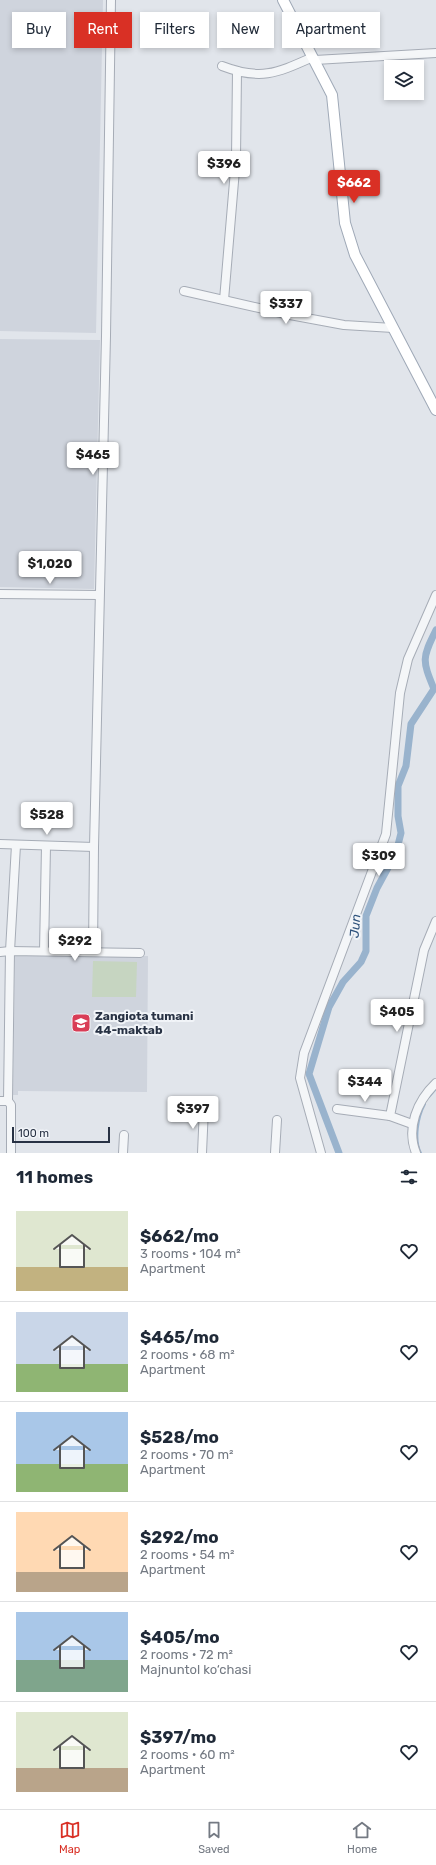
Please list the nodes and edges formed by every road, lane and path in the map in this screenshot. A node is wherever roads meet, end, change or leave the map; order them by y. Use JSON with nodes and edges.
{"nodes":[{"id":1,"x":111,"y":0,"type":"edge"},
{"id":2,"x":283,"y":0,"type":"edge"},
{"id":3,"x":436,"y":53,"type":"edge"},
{"id":4,"x":314,"y":59,"type":"junction"},
{"id":5,"x":222,"y":66,"type":"dead end"},
{"id":6,"x":237,"y":71,"type":"junction"},
{"id":7,"x":184,"y":291,"type":"dead end"},
{"id":8,"x":224,"y":300,"type":"junction"},
{"id":9,"x":393,"y":328,"type":"junction"},
{"id":10,"x":436,"y":410,"type":"edge"},
{"id":11,"x":0,"y":594,"type":"edge"},
{"id":12,"x":99,"y":595,"type":"junction"},
{"id":13,"x":436,"y":595,"type":"edge"},
{"id":14,"x":0,"y":844,"type":"edge"},
{"id":15,"x":16,"y":844,"type":"junction"},
{"id":16,"x":46,"y":846,"type":"junction"},
{"id":17,"x":94,"y":847,"type":"junction"},
{"id":18,"x":436,"y":921,"type":"edge"},
{"id":19,"x":10,"y":951,"type":"junction"},
{"id":20,"x":44,"y":951,"type":"junction"},
{"id":21,"x":0,"y":952,"type":"edge"},
{"id":22,"x":93,"y":952,"type":"junction"},
{"id":23,"x":140,"y":953,"type":"dead end"},
{"id":24,"x":436,"y":1083,"type":"edge"},
{"id":25,"x":4,"y":1101,"type":"edge"},
{"id":26,"x":204,"y":1108,"type":"dead end"},
{"id":27,"x":337,"y":1109,"type":"dead end"},
{"id":28,"x":390,"y":1116,"type":"junction"},
{"id":29,"x":278,"y":1120,"type":"dead end"},
{"id":30,"x":412,"y":1124,"type":"junction"},
{"id":31,"x":124,"y":1135,"type":"dead end"},
{"id":32,"x":12,"y":1153,"type":"edge"},
{"id":33,"x":123,"y":1153,"type":"edge"},
{"id":34,"x":202,"y":1153,"type":"edge"},
{"id":35,"x":276,"y":1153,"type":"edge"},
{"id":36,"x":321,"y":1153,"type":"edge"},
{"id":37,"x":416,"y":1153,"type":"edge"}],
"edges":[{"from":1,"to":12,"type":"street"},
{"from":2,"to":4,"type":"main road"},
{"from":3,"to":4,"type":"street"},
{"from":4,"to":6,"type":"street"},
{"from":4,"to":9,"type":"main road"},
{"from":5,"to":6,"type":"street"},
{"from":6,"to":8,"type":"street"},
{"from":7,"to":8,"type":"street"},
{"from":8,"to":9,"type":"street"},
{"from":9,"to":10,"type":"main road"},
{"from":11,"to":12,"type":"street"},
{"from":12,"to":17,"type":"street"},
{"from":13,"to":36,"type":"street"},
{"from":14,"to":15,"type":"street"},
{"from":15,"to":16,"type":"street"},
{"from":15,"to":19,"type":"street"},
{"from":16,"to":17,"type":"street"},
{"from":16,"to":20,"type":"street"},
{"from":17,"to":22,"type":"street"},
{"from":18,"to":28,"type":"street"},
{"from":19,"to":20,"type":"street"},
{"from":19,"to":21,"type":"street"},
{"from":19,"to":25,"type":"street"},
{"from":20,"to":22,"type":"street"},
{"from":22,"to":23,"type":"street"},
{"from":24,"to":30,"type":"street"},
{"from":25,"to":32,"type":"street"},
{"from":26,"to":34,"type":"street"},
{"from":27,"to":28,"type":"street"},
{"from":28,"to":30,"type":"street"},
{"from":29,"to":35,"type":"street"},
{"from":30,"to":37,"type":"street"},
{"from":31,"to":33,"type":"street"}]}
